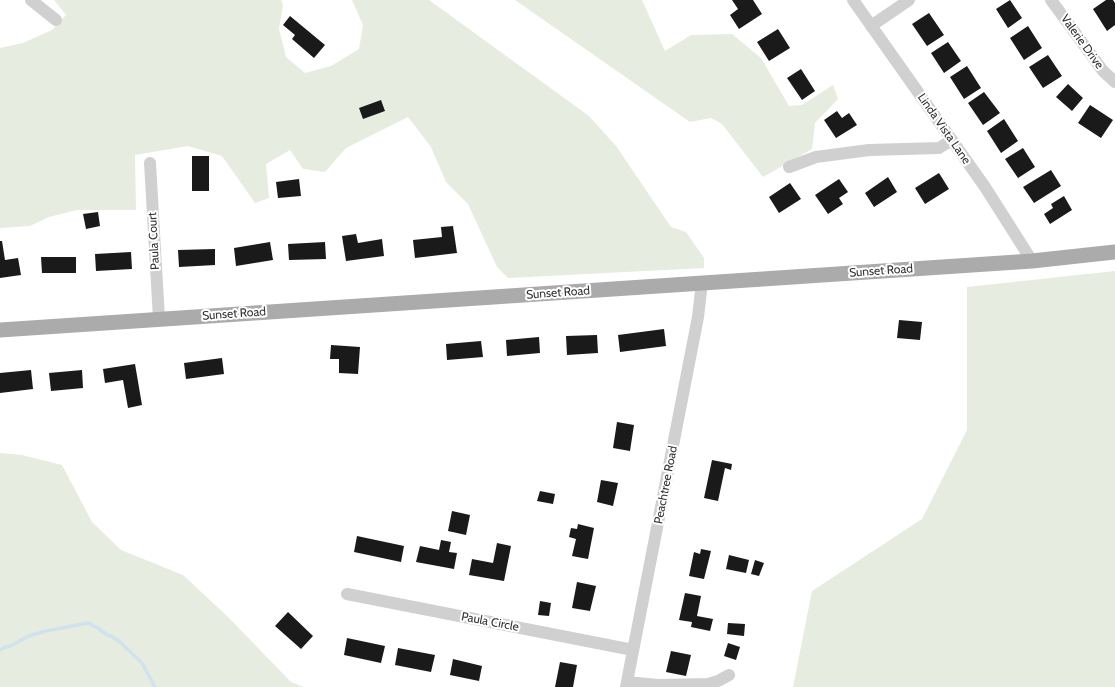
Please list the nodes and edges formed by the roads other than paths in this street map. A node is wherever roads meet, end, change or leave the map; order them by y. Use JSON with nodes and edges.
{"nodes":[{"id":1,"x":31,"y":0,"type":"edge"},
{"id":2,"x":853,"y":0,"type":"edge"},
{"id":3,"x":908,"y":0,"type":"edge"},
{"id":4,"x":1051,"y":0,"type":"edge"},
{"id":5,"x":56,"y":20,"type":"dead end"},
{"id":6,"x":871,"y":26,"type":"junction"},
{"id":7,"x":1115,"y":82,"type":"edge"},
{"id":8,"x":952,"y":140,"type":"junction"},
{"id":9,"x":150,"y":163,"type":"dead end"},
{"id":10,"x":790,"y":167,"type":"dead end"},
{"id":11,"x":1115,"y":252,"type":"edge"},
{"id":12,"x":1032,"y":261,"type":"junction"},
{"id":13,"x":702,"y":282,"type":"junction"},
{"id":14,"x":159,"y":319,"type":"junction"},
{"id":15,"x":0,"y":330,"type":"edge"},
{"id":16,"x":347,"y":594,"type":"dead end"},
{"id":17,"x":633,"y":650,"type":"junction"},
{"id":18,"x":729,"y":675,"type":"dead end"},
{"id":19,"x":626,"y":685,"type":"edge"}],
"edges":[{"from":1,"to":5,"type":"street"},
{"from":2,"to":6,"type":"street","name":"Linda Vista Lane"},
{"from":3,"to":6,"type":"street"},
{"from":4,"to":7,"type":"street","name":"Valerie Drive"},
{"from":6,"to":8,"type":"street","name":"Linda Vista Lane"},
{"from":8,"to":10,"type":"street"},
{"from":8,"to":12,"type":"street","name":"Linda Vista Lane"},
{"from":9,"to":14,"type":"street","name":"Paula Court"},
{"from":11,"to":12,"type":"main road","name":"Sunset Road"},
{"from":12,"to":13,"type":"main road","name":"Sunset Road"},
{"from":13,"to":14,"type":"main road","name":"Sunset Road"},
{"from":13,"to":17,"type":"street","name":"Peachtree Road"},
{"from":14,"to":15,"type":"main road","name":"Sunset Road"},
{"from":16,"to":17,"type":"street","name":"Paula Circle"},
{"from":17,"to":19,"type":"street","name":"Peachtree Road"},
{"from":18,"to":19,"type":"street"}]}
